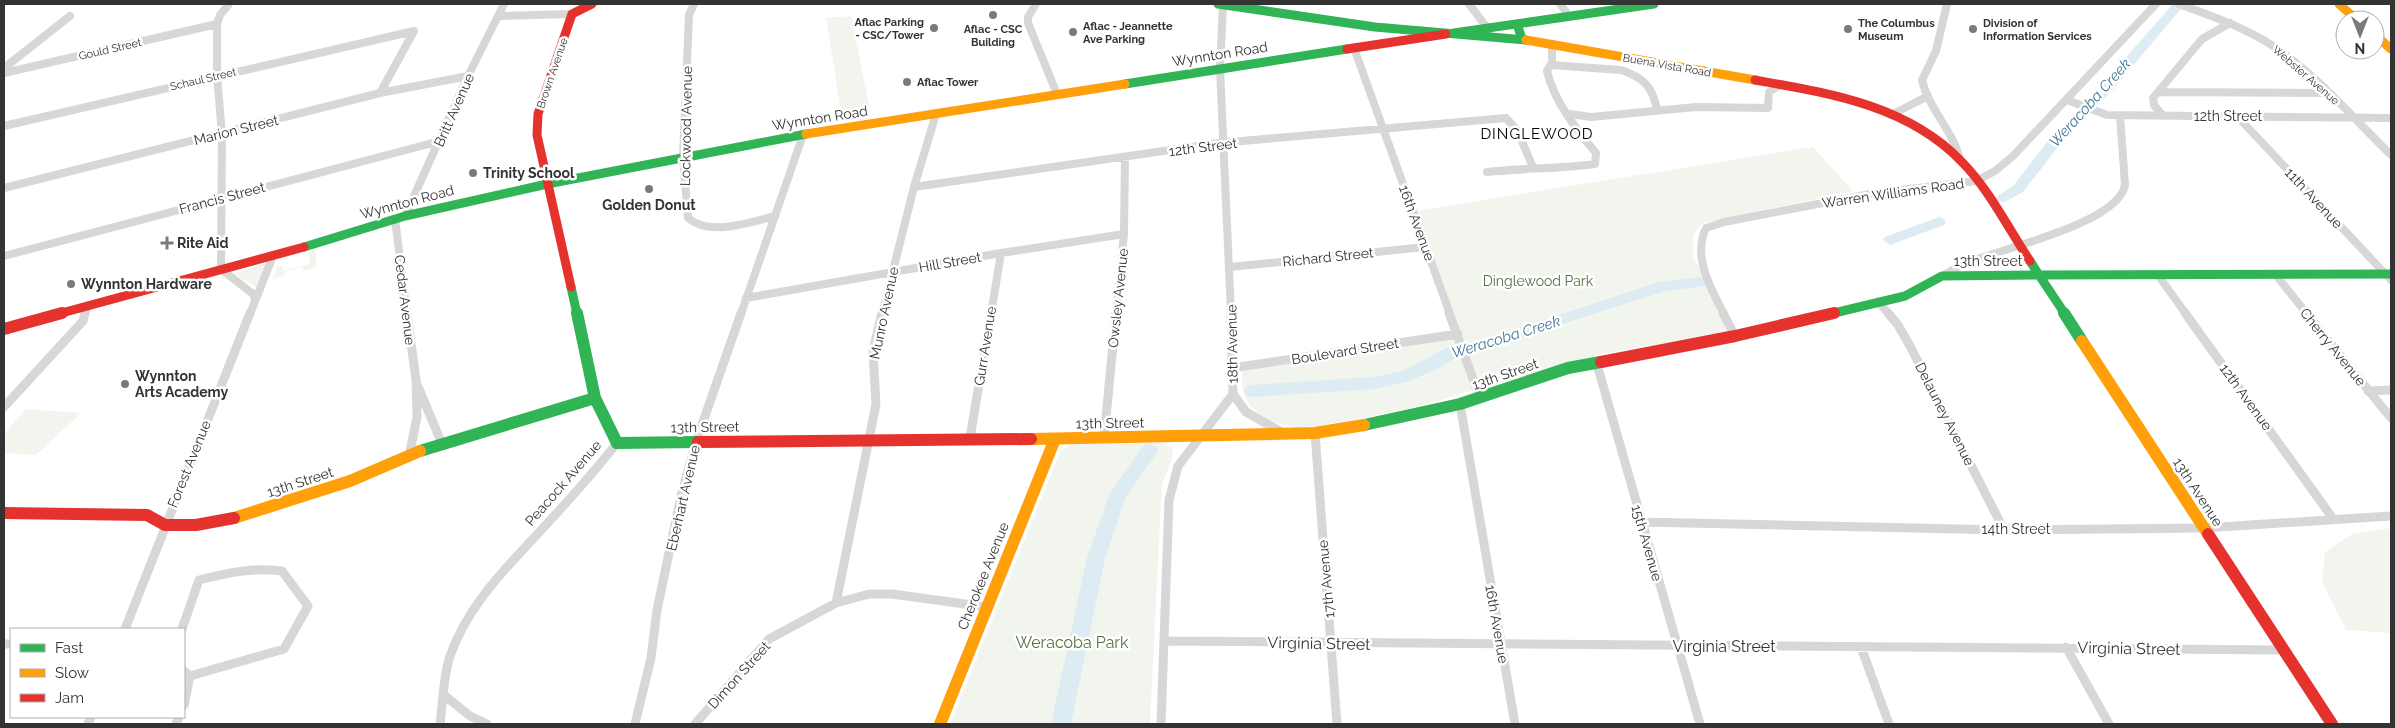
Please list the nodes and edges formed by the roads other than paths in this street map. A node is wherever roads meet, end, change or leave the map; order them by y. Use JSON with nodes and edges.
{"nodes":[{"id":1,"x":229,"y":4,"type":"edge"},
{"id":2,"x":504,"y":4,"type":"edge"},
{"id":3,"x":592,"y":4,"type":"edge"},
{"id":4,"x":694,"y":4,"type":"edge"},
{"id":5,"x":1036,"y":4,"type":"edge"},
{"id":6,"x":1220,"y":4,"type":"edge"},
{"id":7,"x":1469,"y":4,"type":"edge"},
{"id":8,"x":1560,"y":4,"type":"edge"},
{"id":9,"x":1654,"y":4,"type":"edge"},
{"id":10,"x":1947,"y":4,"type":"edge"},
{"id":11,"x":2155,"y":4,"type":"edge"},
{"id":12,"x":2182,"y":5,"type":"edge"},
{"id":13,"x":572,"y":14,"type":"junction"},
{"id":14,"x":70,"y":16,"type":"dead end"},
{"id":15,"x":500,"y":16,"type":"junction"},
{"id":16,"x":1569,"y":16,"type":"junction"},
{"id":17,"x":2230,"y":23,"type":"junction"},
{"id":18,"x":217,"y":24,"type":"junction"},
{"id":19,"x":1517,"y":24,"type":"junction"},
{"id":20,"x":1488,"y":29,"type":"junction"},
{"id":21,"x":1446,"y":34,"type":"junction"},
{"id":22,"x":1522,"y":39,"type":"junction"},
{"id":23,"x":1552,"y":44,"type":"junction"},
{"id":24,"x":1354,"y":48,"type":"junction"},
{"id":25,"x":1551,"y":65,"type":"junction"},
{"id":26,"x":4,"y":68,"type":"edge"},
{"id":27,"x":1220,"y":69,"type":"junction"},
{"id":28,"x":4,"y":73,"type":"edge"},
{"id":29,"x":217,"y":76,"type":"junction"},
{"id":30,"x":468,"y":76,"type":"junction"},
{"id":31,"x":1780,"y":85,"type":"junction"},
{"id":32,"x":2159,"y":92,"type":"junction"},
{"id":33,"x":380,"y":93,"type":"junction"},
{"id":34,"x":2328,"y":93,"type":"junction"},
{"id":35,"x":1057,"y":94,"type":"junction"},
{"id":36,"x":1928,"y":96,"type":"junction"},
{"id":37,"x":2067,"y":100,"type":"junction"},
{"id":38,"x":1657,"y":110,"type":"junction"},
{"id":39,"x":936,"y":114,"type":"junction"},
{"id":40,"x":1570,"y":114,"type":"junction"},
{"id":41,"x":1891,"y":115,"type":"junction"},
{"id":42,"x":2120,"y":115,"type":"junction"},
{"id":43,"x":2163,"y":116,"type":"junction"},
{"id":44,"x":2238,"y":117,"type":"junction"},
{"id":45,"x":2354,"y":117,"type":"junction"},
{"id":46,"x":2391,"y":118,"type":"edge"},
{"id":47,"x":4,"y":126,"type":"edge"},
{"id":48,"x":1382,"y":130,"type":"junction"},
{"id":49,"x":222,"y":134,"type":"junction"},
{"id":50,"x":803,"y":136,"type":"junction"},
{"id":51,"x":440,"y":141,"type":"junction"},
{"id":52,"x":1222,"y":143,"type":"junction"},
{"id":53,"x":2391,"y":155,"type":"edge"},
{"id":54,"x":683,"y":157,"type":"junction"},
{"id":55,"x":1125,"y":158,"type":"junction"},
{"id":56,"x":1960,"y":160,"type":"junction"},
{"id":57,"x":1533,"y":167,"type":"junction"},
{"id":58,"x":1487,"y":172,"type":"dead end"},
{"id":59,"x":1976,"y":181,"type":"junction"},
{"id":60,"x":547,"y":184,"type":"junction"},
{"id":61,"x":914,"y":187,"type":"junction"},
{"id":62,"x":4,"y":188,"type":"edge"},
{"id":63,"x":223,"y":198,"type":"junction"},
{"id":64,"x":775,"y":216,"type":"junction"},
{"id":65,"x":400,"y":218,"type":"junction"},
{"id":66,"x":1124,"y":234,"type":"junction"},
{"id":67,"x":2018,"y":245,"type":"junction"},
{"id":68,"x":1425,"y":247,"type":"junction"},
{"id":69,"x":1001,"y":253,"type":"junction"},
{"id":70,"x":4,"y":256,"type":"edge"},
{"id":71,"x":273,"y":256,"type":"junction"},
{"id":72,"x":1230,"y":267,"type":"junction"},
{"id":73,"x":221,"y":269,"type":"junction"},
{"id":74,"x":893,"y":272,"type":"junction"},
{"id":75,"x":2275,"y":274,"type":"junction"},
{"id":76,"x":2158,"y":275,"type":"junction"},
{"id":77,"x":1942,"y":276,"type":"junction"},
{"id":78,"x":2039,"y":276,"type":"junction"},
{"id":79,"x":2390,"y":276,"type":"edge"},
{"id":80,"x":746,"y":298,"type":"junction"},
{"id":81,"x":255,"y":299,"type":"junction"},
{"id":82,"x":1879,"y":303,"type":"junction"},
{"id":83,"x":88,"y":306,"type":"junction"},
{"id":84,"x":4,"y":329,"type":"edge"},
{"id":85,"x":1735,"y":336,"type":"junction"},
{"id":86,"x":1459,"y":338,"type":"junction"},
{"id":87,"x":1596,"y":361,"type":"junction"},
{"id":88,"x":1232,"y":368,"type":"junction"},
{"id":89,"x":416,"y":380,"type":"junction"},
{"id":90,"x":2391,"y":390,"type":"edge"},
{"id":91,"x":2368,"y":391,"type":"junction"},
{"id":92,"x":1233,"y":394,"type":"junction"},
{"id":93,"x":595,"y":398,"type":"junction"},
{"id":94,"x":1480,"y":398,"type":"junction"},
{"id":95,"x":1460,"y":404,"type":"junction"},
{"id":96,"x":4,"y":407,"type":"edge"},
{"id":97,"x":2391,"y":418,"type":"edge"},
{"id":98,"x":1315,"y":433,"type":"junction"},
{"id":99,"x":1285,"y":435,"type":"junction"},
{"id":100,"x":1199,"y":437,"type":"junction"},
{"id":101,"x":970,"y":438,"type":"junction"},
{"id":102,"x":1104,"y":438,"type":"junction"},
{"id":103,"x":1055,"y":439,"type":"junction"},
{"id":104,"x":870,"y":440,"type":"junction"},
{"id":105,"x":696,"y":442,"type":"junction"},
{"id":106,"x":442,"y":444,"type":"junction"},
{"id":107,"x":617,"y":444,"type":"junction"},
{"id":108,"x":409,"y":456,"type":"junction"},
{"id":109,"x":4,"y":513,"type":"edge"},
{"id":110,"x":2391,"y":516,"type":"edge"},
{"id":111,"x":2334,"y":520,"type":"junction"},
{"id":112,"x":1641,"y":522,"type":"junction"},
{"id":113,"x":165,"y":525,"type":"junction"},
{"id":114,"x":2204,"y":528,"type":"junction"},
{"id":115,"x":2004,"y":530,"type":"junction"},
{"id":116,"x":836,"y":603,"type":"junction"},
{"id":117,"x":987,"y":607,"type":"junction"},
{"id":118,"x":125,"y":628,"type":"edge"},
{"id":119,"x":182,"y":628,"type":"edge"},
{"id":120,"x":1165,"y":641,"type":"junction"},
{"id":121,"x":1332,"y":642,"type":"junction"},
{"id":122,"x":1500,"y":645,"type":"junction"},
{"id":123,"x":1676,"y":646,"type":"junction"},
{"id":124,"x":1861,"y":647,"type":"junction"},
{"id":125,"x":2066,"y":647,"type":"junction"},
{"id":126,"x":2283,"y":650,"type":"junction"},
{"id":127,"x":187,"y":674,"type":"edge"},
{"id":128,"x":444,"y":695,"type":"junction"},
{"id":129,"x":185,"y":702,"type":"edge"},
{"id":130,"x":440,"y":724,"type":"edge"},
{"id":131,"x":487,"y":724,"type":"edge"},
{"id":132,"x":635,"y":724,"type":"edge"},
{"id":133,"x":695,"y":724,"type":"edge"},
{"id":134,"x":940,"y":724,"type":"edge"},
{"id":135,"x":1161,"y":724,"type":"edge"},
{"id":136,"x":1337,"y":724,"type":"edge"},
{"id":137,"x":1515,"y":724,"type":"edge"},
{"id":138,"x":1700,"y":724,"type":"edge"},
{"id":139,"x":1889,"y":724,"type":"edge"},
{"id":140,"x":2109,"y":724,"type":"edge"},
{"id":141,"x":2332,"y":724,"type":"edge"}],
"edges":[{"from":1,"to":18,"type":"street"},
{"from":2,"to":15,"type":"street","name":"Britt Avenue"},
{"from":3,"to":13,"type":"main road"},
{"from":4,"to":54,"type":"street","name":"Lockwood Avenue"},
{"from":5,"to":35,"type":"street"},
{"from":6,"to":21,"type":"main road","name":"Buena Vista Road"},
{"from":6,"to":27,"type":"street","name":"18th Avenue"},
{"from":7,"to":20,"type":"street"},
{"from":8,"to":16,"type":"street"},
{"from":9,"to":16,"type":"main road","name":"Wynnton Road"},
{"from":10,"to":36,"type":"street"},
{"from":11,"to":37,"type":"street","name":"Warren Williams Road"},
{"from":12,"to":17,"type":"street","name":"Webster Avenue"},
{"from":13,"to":15,"type":"street"},
{"from":13,"to":60,"type":"main road","name":"Brown Avenue"},
{"from":14,"to":26,"type":"street"},
{"from":15,"to":30,"type":"street","name":"Britt Avenue"},
{"from":16,"to":19,"type":"main road","name":"Wynnton Road"},
{"from":17,"to":32,"type":"street"},
{"from":17,"to":34,"type":"street","name":"Webster Avenue"},
{"from":18,"to":28,"type":"street","name":"Gould Street"},
{"from":18,"to":29,"type":"street"},
{"from":19,"to":20,"type":"main road","name":"Wynnton Road"},
{"from":19,"to":22,"type":"main road"},
{"from":20,"to":21,"type":"main road","name":"Wynnton Road"},
{"from":21,"to":22,"type":"main road","name":"Buena Vista Road"},
{"from":21,"to":24,"type":"main road","name":"Wynnton Road"},
{"from":22,"to":23,"type":"main road","name":"Buena Vista Road"},
{"from":23,"to":25,"type":"street"},
{"from":23,"to":31,"type":"main road","name":"Buena Vista Road"},
{"from":24,"to":27,"type":"main road","name":"Wynnton Road"},
{"from":24,"to":48,"type":"street","name":"16th Avenue"},
{"from":25,"to":38,"type":"street"},
{"from":25,"to":40,"type":"street"},
{"from":27,"to":35,"type":"main road","name":"Wynnton Road"},
{"from":27,"to":52,"type":"street","name":"18th Avenue"},
{"from":29,"to":33,"type":"street","name":"Schaul Street"},
{"from":29,"to":47,"type":"street","name":"Schaul Street"},
{"from":29,"to":49,"type":"street"},
{"from":30,"to":33,"type":"street","name":"Marion Street"},
{"from":30,"to":51,"type":"street","name":"Britt Avenue"},
{"from":31,"to":38,"type":"street"},
{"from":31,"to":41,"type":"main road","name":"Buena Vista Road"},
{"from":32,"to":34,"type":"street"},
{"from":32,"to":43,"type":"street"},
{"from":33,"to":49,"type":"street","name":"Marion Street"},
{"from":34,"to":45,"type":"street","name":"Webster Avenue"},
{"from":35,"to":39,"type":"main road","name":"Wynnton Road"},
{"from":36,"to":41,"type":"street"},
{"from":36,"to":56,"type":"street"},
{"from":37,"to":42,"type":"street","name":"12th Street"},
{"from":37,"to":59,"type":"street","name":"Warren Williams Road"},
{"from":38,"to":40,"type":"street"},
{"from":39,"to":50,"type":"main road","name":"Wynnton Road"},
{"from":39,"to":61,"type":"street","name":"Munro Avenue"},
{"from":40,"to":57,"type":"street"},
{"from":41,"to":56,"type":"main road","name":"Buena Vista Road"},
{"from":42,"to":43,"type":"street","name":"12th Street"},
{"from":42,"to":67,"type":"street"},
{"from":43,"to":44,"type":"street","name":"12th Street"},
{"from":44,"to":45,"type":"street","name":"12th Street"},
{"from":44,"to":79,"type":"street","name":"11th Avenue"},
{"from":45,"to":46,"type":"street","name":"12th Street"},
{"from":45,"to":53,"type":"street","name":"Webster Avenue"},
{"from":48,"to":52,"type":"street","name":"12th Street"},
{"from":48,"to":57,"type":"street","name":"12th Street"},
{"from":48,"to":68,"type":"street","name":"16th Avenue"},
{"from":49,"to":62,"type":"street","name":"Marion Street"},
{"from":49,"to":63,"type":"street"},
{"from":50,"to":54,"type":"main road","name":"Wynnton Road"},
{"from":50,"to":64,"type":"street","name":"Eberhart Avenue"},
{"from":51,"to":63,"type":"street","name":"Francis Street"},
{"from":51,"to":65,"type":"street","name":"Britt Avenue"},
{"from":52,"to":55,"type":"street","name":"12th Street"},
{"from":52,"to":72,"type":"street","name":"18th Avenue"},
{"from":54,"to":60,"type":"main road","name":"Wynnton Road"},
{"from":54,"to":64,"type":"street","name":"Lockwood Avenue"},
{"from":55,"to":61,"type":"street","name":"12th Street"},
{"from":55,"to":66,"type":"street","name":"Owsley Avenue"},
{"from":56,"to":59,"type":"main road","name":"Buena Vista Road"},
{"from":57,"to":58,"type":"street"},
{"from":59,"to":67,"type":"main road","name":"Buena Vista Road"},
{"from":59,"to":85,"type":"street","name":"Warren Williams Road"},
{"from":60,"to":65,"type":"main road","name":"Wynnton Road"},
{"from":60,"to":93,"type":"main road","name":"Peacock Avenue"},
{"from":61,"to":74,"type":"street","name":"Munro Avenue"},
{"from":63,"to":70,"type":"street","name":"Francis Street"},
{"from":63,"to":73,"type":"street"},
{"from":64,"to":80,"type":"street","name":"Eberhart Avenue"},
{"from":65,"to":71,"type":"main road","name":"Wynnton Road"},
{"from":65,"to":89,"type":"street","name":"Cedar Avenue"},
{"from":66,"to":69,"type":"street","name":"Hill Street"},
{"from":66,"to":102,"type":"street","name":"Owsley Avenue"},
{"from":67,"to":77,"type":"street"},
{"from":67,"to":78,"type":"main road","name":"Buena Vista Road"},
{"from":68,"to":72,"type":"street","name":"Richard Street"},
{"from":68,"to":86,"type":"street","name":"16th Avenue"},
{"from":69,"to":74,"type":"street","name":"Hill Street"},
{"from":69,"to":101,"type":"street","name":"Gurr Avenue"},
{"from":71,"to":73,"type":"main road","name":"Wynnton Road"},
{"from":71,"to":81,"type":"street","name":"Forest Avenue"},
{"from":72,"to":88,"type":"street","name":"18th Avenue"},
{"from":73,"to":81,"type":"street"},
{"from":73,"to":83,"type":"main road","name":"Wynnton Road"},
{"from":74,"to":80,"type":"street","name":"Hill Street"},
{"from":74,"to":104,"type":"street","name":"Munro Avenue"},
{"from":75,"to":76,"type":"main road","name":"13th Street"},
{"from":75,"to":79,"type":"main road","name":"13th Street"},
{"from":75,"to":91,"type":"street","name":"Cherry Avenue"},
{"from":76,"to":78,"type":"main road","name":"13th Street"},
{"from":76,"to":111,"type":"street","name":"12th Avenue"},
{"from":77,"to":78,"type":"main road","name":"13th Street"},
{"from":77,"to":82,"type":"main road","name":"13th Street"},
{"from":78,"to":114,"type":"main road","name":"13th Avenue"},
{"from":80,"to":105,"type":"street","name":"Eberhart Avenue"},
{"from":81,"to":113,"type":"street","name":"Forest Avenue"},
{"from":82,"to":85,"type":"main road","name":"13th Street"},
{"from":82,"to":115,"type":"street","name":"Delauney Avenue"},
{"from":83,"to":84,"type":"main road","name":"Wynnton Road"},
{"from":83,"to":96,"type":"street"},
{"from":85,"to":87,"type":"main road","name":"13th Street"},
{"from":86,"to":88,"type":"street","name":"Boulevard Street"},
{"from":86,"to":94,"type":"street","name":"16th Avenue"},
{"from":87,"to":94,"type":"main road","name":"13th Street"},
{"from":87,"to":112,"type":"street","name":"15th Avenue"},
{"from":88,"to":92,"type":"street","name":"18th Avenue"},
{"from":89,"to":106,"type":"street"},
{"from":89,"to":108,"type":"street"},
{"from":90,"to":91,"type":"street"},
{"from":91,"to":97,"type":"street","name":"Cherry Avenue"},
{"from":92,"to":99,"type":"street"},
{"from":92,"to":100,"type":"street","name":"18th Avenue"},
{"from":93,"to":106,"type":"main road","name":"13th Street"},
{"from":93,"to":107,"type":"main road","name":"Peacock Avenue"},
{"from":94,"to":95,"type":"main road","name":"13th Street"},
{"from":95,"to":98,"type":"main road","name":"13th Street"},
{"from":95,"to":122,"type":"street","name":"16th Avenue"},
{"from":98,"to":99,"type":"main road","name":"13th Street"},
{"from":98,"to":121,"type":"street","name":"17th Avenue"},
{"from":99,"to":100,"type":"main road","name":"13th Street"},
{"from":100,"to":102,"type":"main road","name":"13th Street"},
{"from":100,"to":120,"type":"street","name":"18th Avenue"},
{"from":101,"to":103,"type":"main road","name":"13th Street"},
{"from":101,"to":104,"type":"main road","name":"13th Street"},
{"from":102,"to":103,"type":"main road","name":"13th Street"},
{"from":103,"to":117,"type":"main road","name":"Cherokee Avenue"},
{"from":104,"to":105,"type":"main road","name":"13th Street"},
{"from":104,"to":116,"type":"street","name":"Munro Avenue"},
{"from":105,"to":107,"type":"main road","name":"13th Street"},
{"from":105,"to":132,"type":"street","name":"Eberhart Avenue"},
{"from":106,"to":108,"type":"main road","name":"13th Street"},
{"from":107,"to":128,"type":"street","name":"Peacock Avenue"},
{"from":108,"to":113,"type":"main road","name":"13th Street"},
{"from":109,"to":113,"type":"main road","name":"13th Street"},
{"from":110,"to":111,"type":"street","name":"14th Street"},
{"from":111,"to":114,"type":"street","name":"14th Street"},
{"from":112,"to":115,"type":"street","name":"14th Street"},
{"from":112,"to":123,"type":"street","name":"15th Avenue"},
{"from":113,"to":118,"type":"street","name":"Forest Avenue"},
{"from":114,"to":115,"type":"street","name":"14th Street"},
{"from":114,"to":126,"type":"main road","name":"13th Avenue"},
{"from":116,"to":117,"type":"street","name":"Dimon Street"},
{"from":116,"to":133,"type":"street","name":"Dimon Street"},
{"from":117,"to":134,"type":"main road","name":"Cherokee Avenue"},
{"from":119,"to":127,"type":"street"},
{"from":120,"to":121,"type":"street","name":"Virginia Street"},
{"from":120,"to":135,"type":"street","name":"18th Avenue"},
{"from":121,"to":122,"type":"street","name":"Virginia Street"},
{"from":121,"to":136,"type":"street","name":"17th Avenue"},
{"from":122,"to":123,"type":"street","name":"Virginia Street"},
{"from":122,"to":137,"type":"street","name":"16th Avenue"},
{"from":123,"to":124,"type":"street","name":"Virginia Street"},
{"from":123,"to":138,"type":"street","name":"15th Avenue"},
{"from":124,"to":125,"type":"street","name":"Virginia Street"},
{"from":124,"to":139,"type":"street"},
{"from":125,"to":126,"type":"street","name":"Virginia Street"},
{"from":125,"to":140,"type":"street"},
{"from":126,"to":141,"type":"main road","name":"13th Avenue"},
{"from":127,"to":129,"type":"street"},
{"from":128,"to":130,"type":"street","name":"Peacock Avenue"},
{"from":128,"to":131,"type":"street"}]}
